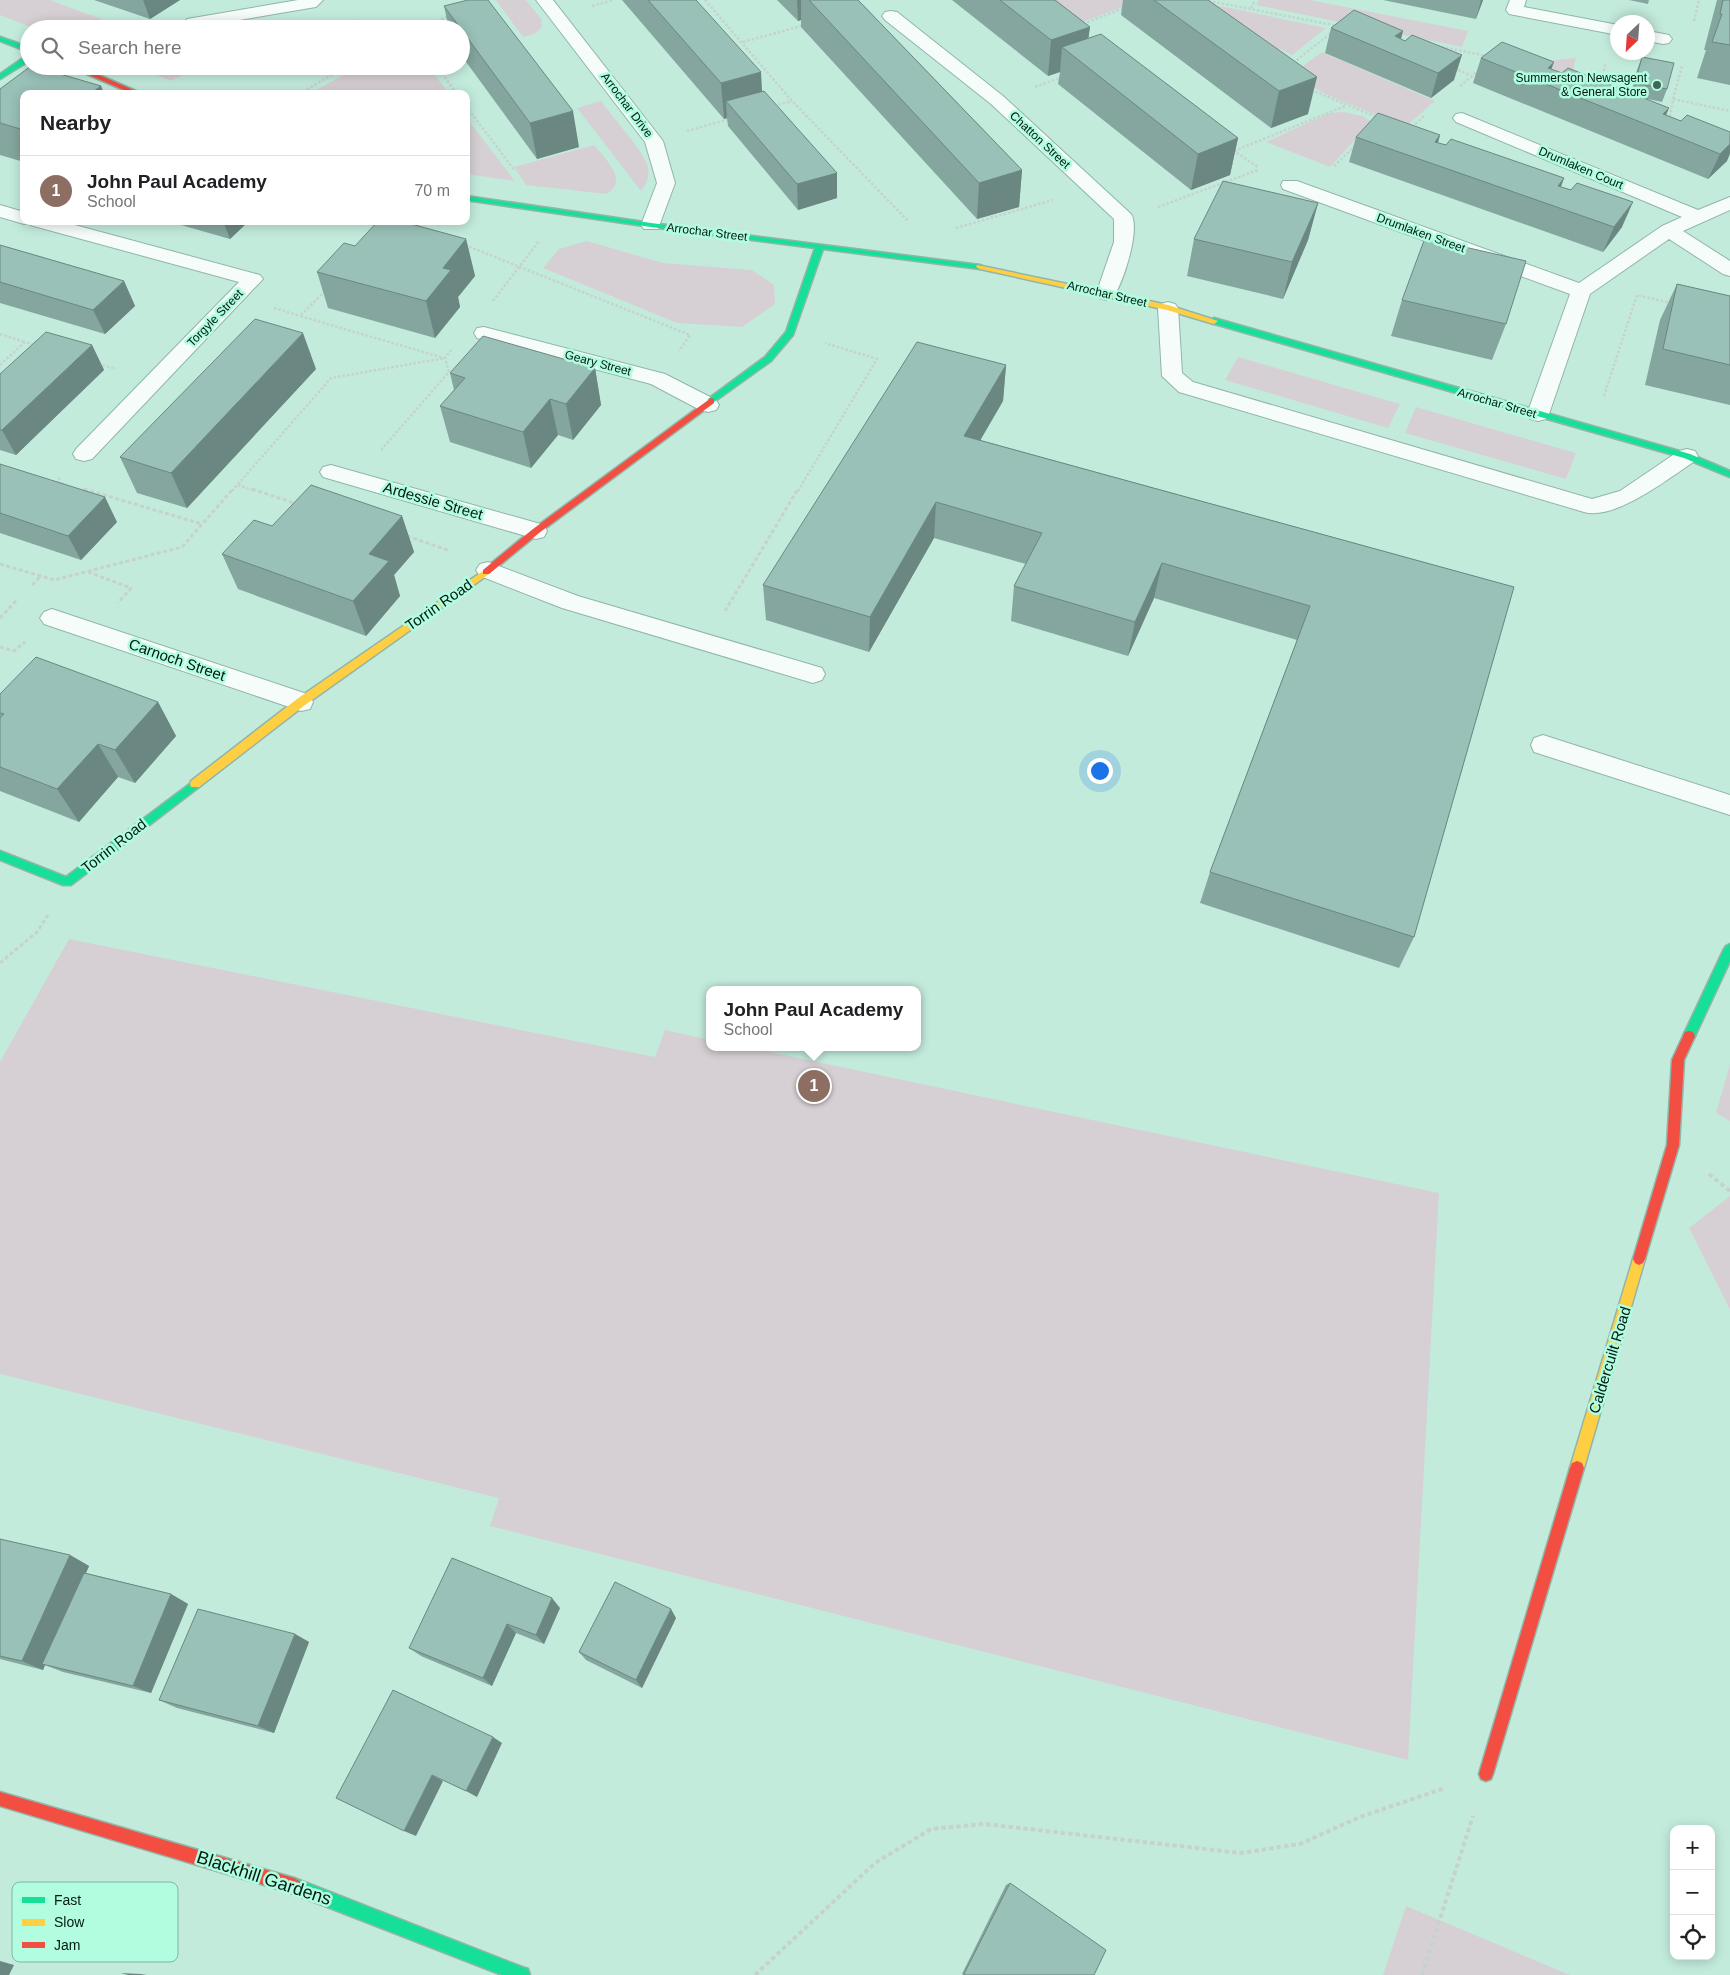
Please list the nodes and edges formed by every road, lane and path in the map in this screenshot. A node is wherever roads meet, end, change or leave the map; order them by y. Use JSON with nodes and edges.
{"nodes":[{"id":1,"x":314,"y":0,"type":"edge"},
{"id":2,"x":544,"y":0,"type":"edge"},
{"id":3,"x":705,"y":0,"type":"edge"},
{"id":4,"x":1204,"y":0,"type":"edge"},
{"id":5,"x":1255,"y":0,"type":"edge"},
{"id":6,"x":1518,"y":0,"type":"edge"},
{"id":7,"x":1126,"y":7,"type":"dead end"},
{"id":8,"x":1251,"y":8,"type":"junction"},
{"id":9,"x":451,"y":14,"type":"edge"},
{"id":10,"x":891,"y":16,"type":"dead end"},
{"id":11,"x":211,"y":20,"type":"edge"},
{"id":12,"x":441,"y":20,"type":"edge"},
{"id":13,"x":806,"y":24,"type":"dead end"},
{"id":14,"x":1080,"y":25,"type":"edge"},
{"id":15,"x":1610,"y":28,"type":"edge"},
{"id":16,"x":0,"y":38,"type":"edge"},
{"id":17,"x":743,"y":42,"type":"junction"},
{"id":18,"x":1436,"y":45,"type":"edge"},
{"id":19,"x":20,"y":46,"type":"edge"},
{"id":20,"x":1495,"y":57,"type":"edge"},
{"id":21,"x":20,"y":64,"type":"edge"},
{"id":22,"x":1446,"y":65,"type":"edge"},
{"id":23,"x":1288,"y":67,"type":"edge"},
{"id":24,"x":1480,"y":70,"type":"edge"},
{"id":25,"x":93,"y":75,"type":"edge"},
{"id":26,"x":332,"y":75,"type":"edge"},
{"id":27,"x":443,"y":75,"type":"edge"},
{"id":28,"x":1068,"y":75,"type":"dead end"},
{"id":29,"x":1472,"y":76,"type":"junction"},
{"id":30,"x":0,"y":77,"type":"edge"},
{"id":31,"x":1303,"y":86,"type":"edge"},
{"id":32,"x":1457,"y":88,"type":"dead end"},
{"id":33,"x":130,"y":90,"type":"edge"},
{"id":34,"x":306,"y":90,"type":"edge"},
{"id":35,"x":454,"y":90,"type":"edge"},
{"id":36,"x":997,"y":100,"type":"junction"},
{"id":37,"x":792,"y":101,"type":"junction"},
{"id":38,"x":1346,"y":105,"type":"junction"},
{"id":39,"x":774,"y":106,"type":"edge"},
{"id":40,"x":470,"y":111,"type":"edge"},
{"id":41,"x":1730,"y":111,"type":"edge"},
{"id":42,"x":1428,"y":112,"type":"dead end"},
{"id":43,"x":737,"y":117,"type":"edge"},
{"id":44,"x":1462,"y":118,"type":"dead end"},
{"id":45,"x":1376,"y":126,"type":"edge"},
{"id":46,"x":1667,"y":126,"type":"edge"},
{"id":47,"x":1410,"y":129,"type":"edge"},
{"id":48,"x":654,"y":141,"type":"junction"},
{"id":49,"x":1227,"y":145,"type":"edge"},
{"id":50,"x":1356,"y":146,"type":"edge"},
{"id":51,"x":1234,"y":151,"type":"junction"},
{"id":52,"x":1290,"y":185,"type":"joint"},
{"id":53,"x":1092,"y":188,"type":"junction"},
{"id":54,"x":470,"y":199,"type":"edge"},
{"id":55,"x":1730,"y":203,"type":"edge"},
{"id":56,"x":544,"y":210,"type":"junction"},
{"id":57,"x":0,"y":212,"type":"edge"},
{"id":58,"x":20,"y":217,"type":"edge"},
{"id":59,"x":1699,"y":218,"type":"junction"},
{"id":60,"x":1124,"y":220,"type":"junction"},
{"id":61,"x":52,"y":225,"type":"edge"},
{"id":62,"x":417,"y":225,"type":"edge"},
{"id":63,"x":652,"y":225,"type":"junction"},
{"id":64,"x":424,"y":228,"type":"edge"},
{"id":65,"x":1669,"y":230,"type":"junction"},
{"id":66,"x":924,"y":238,"type":"junction"},
{"id":67,"x":459,"y":243,"type":"edge"},
{"id":68,"x":820,"y":246,"type":"junction"},
{"id":69,"x":936,"y":260,"type":"junction"},
{"id":70,"x":1730,"y":270,"type":"edge"},
{"id":71,"x":327,"y":289,"type":"edge"},
{"id":72,"x":1581,"y":291,"type":"junction"},
{"id":73,"x":1106,"y":294,"type":"junction"},
{"id":74,"x":1674,"y":304,"type":"edge"},
{"id":75,"x":1168,"y":308,"type":"junction"},
{"id":76,"x":484,"y":333,"type":"dead end"},
{"id":77,"x":790,"y":333,"type":"junction"},
{"id":78,"x":0,"y":334,"type":"edge"},
{"id":79,"x":24,"y":342,"type":"junction"},
{"id":80,"x":43,"y":347,"type":"edge"},
{"id":81,"x":90,"y":361,"type":"edge"},
{"id":82,"x":0,"y":365,"type":"edge"},
{"id":83,"x":658,"y":379,"type":"junction"},
{"id":84,"x":155,"y":380,"type":"junction"},
{"id":85,"x":708,"y":405,"type":"junction"},
{"id":86,"x":1538,"y":414,"type":"junction"},
{"id":87,"x":1593,"y":430,"type":"junction"},
{"id":88,"x":84,"y":454,"type":"joint"},
{"id":89,"x":1686,"y":456,"type":"junction"},
{"id":90,"x":331,"y":472,"type":"dead end"},
{"id":91,"x":1730,"y":474,"type":"edge"},
{"id":92,"x":66,"y":484,"type":"edge"},
{"id":93,"x":238,"y":485,"type":"junction"},
{"id":94,"x":75,"y":487,"type":"edge"},
{"id":95,"x":299,"y":504,"type":"edge"},
{"id":96,"x":202,"y":524,"type":"junction"},
{"id":97,"x":536,"y":531,"type":"junction"},
{"id":98,"x":405,"y":536,"type":"dead end"},
{"id":99,"x":0,"y":564,"type":"edge"},
{"id":100,"x":491,"y":568,"type":"junction"},
{"id":101,"x":86,"y":572,"type":"junction"},
{"id":102,"x":52,"y":618,"type":"dead end"},
{"id":103,"x":93,"y":632,"type":"junction"},
{"id":104,"x":706,"y":642,"type":"junction"},
{"id":105,"x":814,"y":674,"type":"dead end"},
{"id":106,"x":301,"y":702,"type":"junction"},
{"id":107,"x":1543,"y":744,"type":"dead end"},
{"id":108,"x":1730,"y":805,"type":"edge"},
{"id":109,"x":0,"y":855,"type":"edge"},
{"id":110,"x":67,"y":882,"type":"junction"},
{"id":111,"x":1730,"y":949,"type":"edge"},
{"id":112,"x":0,"y":962,"type":"edge"},
{"id":113,"x":1486,"y":1774,"type":"junction"},
{"id":114,"x":0,"y":1799,"type":"edge"},
{"id":115,"x":522,"y":1975,"type":"edge"},
{"id":116,"x":755,"y":1975,"type":"edge"},
{"id":117,"x":1422,"y":1975,"type":"edge"}],
"edges":[{"from":1,"to":11,"type":"street"},
{"from":2,"to":48,"type":"street","name":"Arrochar Drive"},
{"from":3,"to":17,"type":"path"},
{"from":4,"to":8,"type":"path"},
{"from":5,"to":8,"type":"path"},
{"from":6,"to":15,"type":"street"},
{"from":7,"to":14,"type":"path"},
{"from":8,"to":23,"type":"path"},
{"from":9,"to":12,"type":"path"},
{"from":10,"to":36,"type":"street","name":"Chatton Street"},
{"from":13,"to":17,"type":"path"},
{"from":16,"to":19,"type":"street"},
{"from":17,"to":37,"type":"path"},
{"from":18,"to":20,"type":"path"},
{"from":21,"to":30,"type":"street"},
{"from":22,"to":29,"type":"path"},
{"from":24,"to":29,"type":"path"},
{"from":25,"to":33,"type":"street"},
{"from":26,"to":34,"type":"path"},
{"from":27,"to":35,"type":"path"},
{"from":28,"to":36,"type":"path"},
{"from":29,"to":32,"type":"path"},
{"from":31,"to":38,"type":"path"},
{"from":36,"to":53,"type":"street","name":"Chatton Street"},
{"from":37,"to":39,"type":"path"},
{"from":37,"to":66,"type":"path"},
{"from":38,"to":45,"type":"path"},
{"from":38,"to":51,"type":"path"},
{"from":40,"to":56,"type":"path"},
{"from":41,"to":46,"type":"path"},
{"from":42,"to":47,"type":"path"},
{"from":43,"to":48,"type":"path"},
{"from":44,"to":59,"type":"street","name":"Drumlaken Court"},
{"from":48,"to":63,"type":"street","name":"Arrochar Drive"},
{"from":49,"to":51,"type":"path"},
{"from":50,"to":52,"type":"path"},
{"from":51,"to":60,"type":"path"},
{"from":52,"to":72,"type":"street","name":"Drumlaken Street"},
{"from":53,"to":60,"type":"street","name":"Chatton Street"},
{"from":53,"to":66,"type":"path"},
{"from":54,"to":56,"type":"street","name":"Arrochar Street"},
{"from":55,"to":59,"type":"street"},
{"from":56,"to":63,"type":"street","name":"Arrochar Street"},
{"from":57,"to":58,"type":"street"},
{"from":59,"to":65,"type":"street"},
{"from":60,"to":73,"type":"street"},
{"from":61,"to":84,"type":"street","name":"Torgyle Street"},
{"from":62,"to":64,"type":"path"},
{"from":63,"to":68,"type":"street","name":"Arrochar Street"},
{"from":65,"to":70,"type":"street"},
{"from":65,"to":72,"type":"street"},
{"from":66,"to":69,"type":"path"},
{"from":67,"to":83,"type":"path"},
{"from":68,"to":69,"type":"street","name":"Arrochar Street"},
{"from":68,"to":77,"type":"street","name":"Torrin Road"},
{"from":69,"to":73,"type":"street","name":"Arrochar Street"},
{"from":71,"to":93,"type":"path"},
{"from":72,"to":86,"type":"street"},
{"from":73,"to":75,"type":"street","name":"Arrochar Street"},
{"from":74,"to":87,"type":"path"},
{"from":75,"to":86,"type":"street","name":"Arrochar Street"},
{"from":75,"to":89,"type":"street"},
{"from":76,"to":83,"type":"street","name":"Geary Street"},
{"from":77,"to":85,"type":"street","name":"Torrin Road"},
{"from":77,"to":104,"type":"path"},
{"from":78,"to":79,"type":"path"},
{"from":79,"to":80,"type":"path"},
{"from":79,"to":82,"type":"path"},
{"from":81,"to":84,"type":"path"},
{"from":83,"to":85,"type":"street","name":"Geary Street"},
{"from":84,"to":88,"type":"street","name":"Torgyle Street"},
{"from":85,"to":97,"type":"street","name":"Torrin Road"},
{"from":86,"to":87,"type":"street","name":"Arrochar Street"},
{"from":87,"to":89,"type":"street","name":"Arrochar Street"},
{"from":88,"to":92,"type":"path"},
{"from":89,"to":91,"type":"street","name":"Arrochar Street"},
{"from":90,"to":97,"type":"street","name":"Ardessie Street"},
{"from":93,"to":95,"type":"path"},
{"from":93,"to":96,"type":"path"},
{"from":94,"to":96,"type":"path"},
{"from":96,"to":101,"type":"path"},
{"from":97,"to":100,"type":"street","name":"Torrin Road"},
{"from":98,"to":100,"type":"path"},
{"from":99,"to":101,"type":"path"},
{"from":100,"to":104,"type":"street"},
{"from":100,"to":106,"type":"street","name":"Torrin Road"},
{"from":101,"to":103,"type":"path"},
{"from":102,"to":103,"type":"street","name":"Carnoch Street"},
{"from":103,"to":106,"type":"street","name":"Carnoch Street"},
{"from":104,"to":105,"type":"street"},
{"from":106,"to":110,"type":"street","name":"Torrin Road"},
{"from":107,"to":108,"type":"street"},
{"from":109,"to":110,"type":"street","name":"Torrin Road"},
{"from":110,"to":112,"type":"path"},
{"from":111,"to":113,"type":"street","name":"Caldercuilt Road"},
{"from":113,"to":116,"type":"path"},
{"from":113,"to":117,"type":"path"},
{"from":114,"to":115,"type":"street","name":"Blackhill Gardens"}]}
